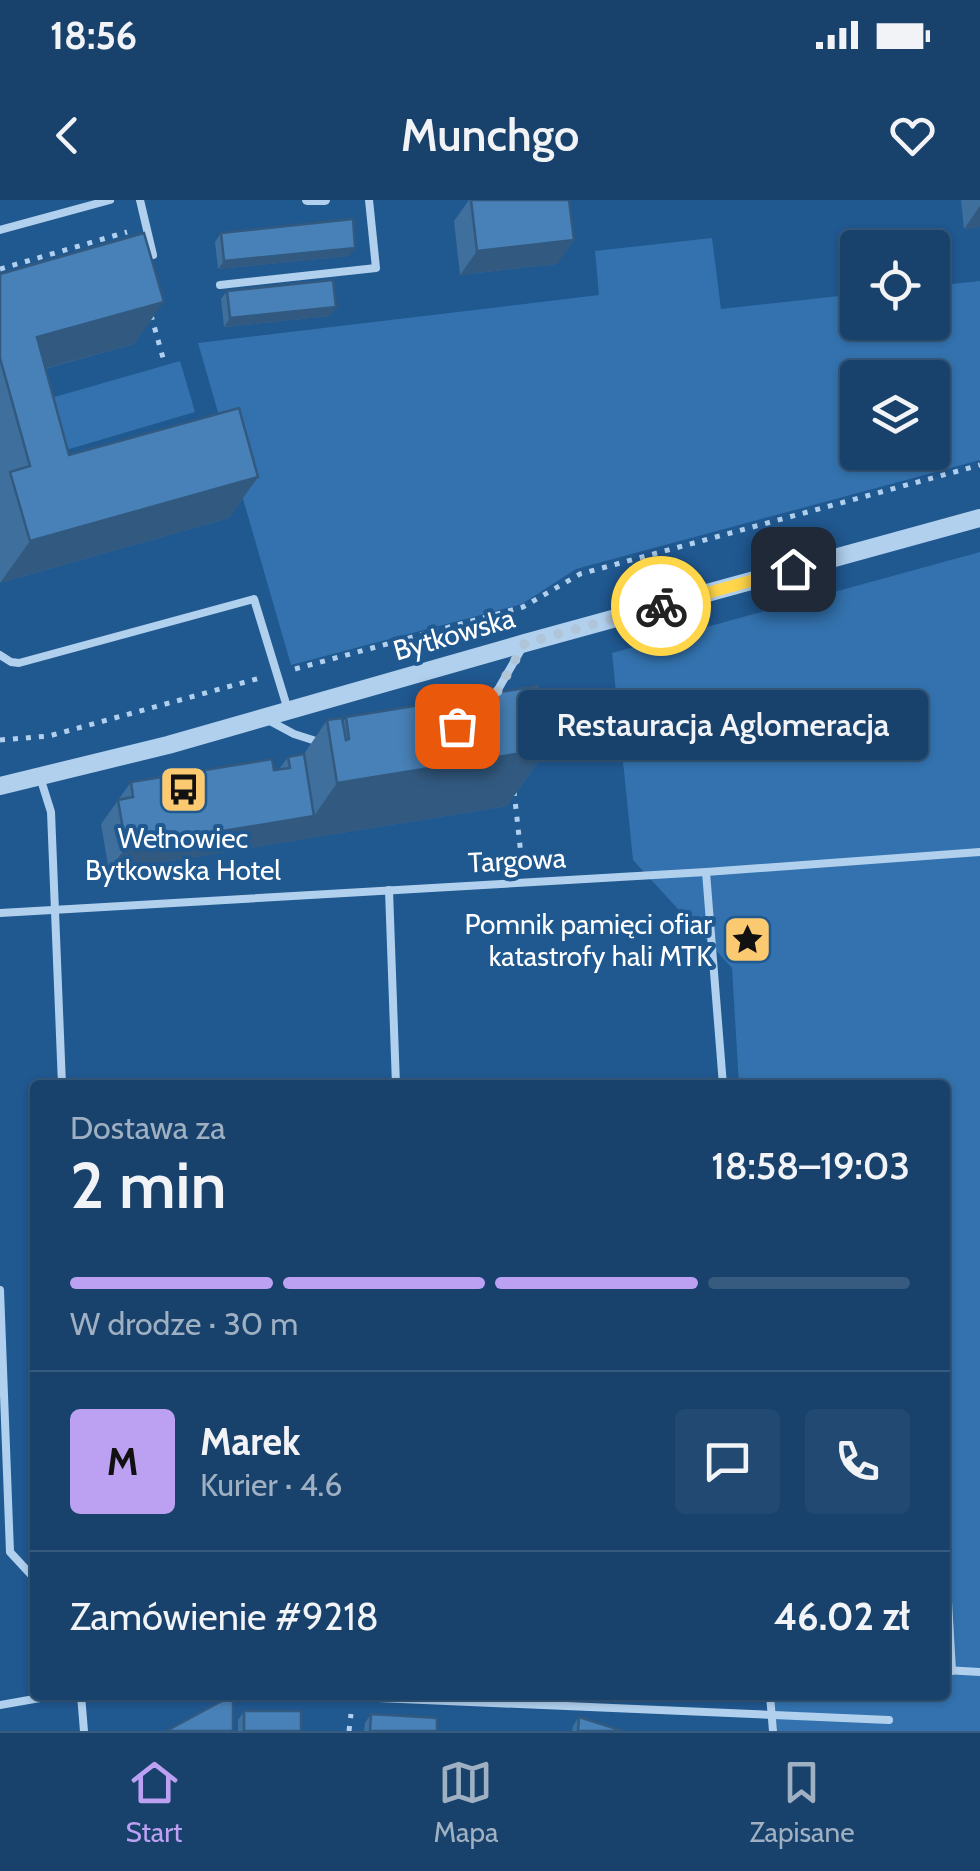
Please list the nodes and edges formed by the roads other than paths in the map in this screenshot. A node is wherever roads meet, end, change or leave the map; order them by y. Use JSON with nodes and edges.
{"nodes":[{"id":1,"x":110,"y":200,"type":"edge"},
{"id":2,"x":140,"y":200,"type":"edge"},
{"id":3,"x":307,"y":200,"type":"edge"},
{"id":4,"x":325,"y":200,"type":"edge"},
{"id":5,"x":369,"y":200,"type":"edge"},
{"id":6,"x":0,"y":230,"type":"edge"},
{"id":7,"x":154,"y":254,"type":"edge"},
{"id":8,"x":220,"y":285,"type":"dead end"},
{"id":9,"x":980,"y":518,"type":"edge"},
{"id":10,"x":525,"y":643,"type":"junction"},
{"id":11,"x":0,"y":655,"type":"edge"},
{"id":12,"x":481,"y":708,"type":"edge"},
{"id":13,"x":288,"y":710,"type":"junction"},
{"id":14,"x":264,"y":718,"type":"junction"},
{"id":15,"x":324,"y":743,"type":"edge"},
{"id":16,"x":39,"y":776,"type":"junction"},
{"id":17,"x":0,"y":786,"type":"edge"},
{"id":18,"x":980,"y":852,"type":"edge"},
{"id":19,"x":706,"y":872,"type":"junction"},
{"id":20,"x":389,"y":890,"type":"junction"},
{"id":21,"x":56,"y":910,"type":"junction"},
{"id":22,"x":0,"y":913,"type":"edge"},
{"id":23,"x":62,"y":1080,"type":"edge"},
{"id":24,"x":396,"y":1080,"type":"edge"},
{"id":25,"x":723,"y":1080,"type":"edge"},
{"id":26,"x":0,"y":1290,"type":"edge"},
{"id":27,"x":30,"y":1574,"type":"edge"},
{"id":28,"x":950,"y":1670,"type":"edge"},
{"id":29,"x":980,"y":1672,"type":"edge"},
{"id":30,"x":31,"y":1700,"type":"edge"},
{"id":31,"x":81,"y":1700,"type":"edge"},
{"id":32,"x":431,"y":1700,"type":"edge"},
{"id":33,"x":770,"y":1700,"type":"edge"},
{"id":34,"x":0,"y":1706,"type":"edge"},
{"id":35,"x":771,"y":1714,"type":"junction"},
{"id":36,"x":888,"y":1720,"type":"dead end"},
{"id":37,"x":84,"y":1731,"type":"edge"},
{"id":38,"x":773,"y":1731,"type":"edge"}],
"edges":[{"from":1,"to":6,"type":"lane"},
{"from":2,"to":7,"type":"lane"},
{"from":3,"to":4,"type":"street"},
{"from":5,"to":8,"type":"lane"},
{"from":9,"to":10,"type":"street","name":"Bytkowska"},
{"from":10,"to":12,"type":"lane"},
{"from":10,"to":13,"type":"street","name":"Bytkowska"},
{"from":11,"to":13,"type":"lane"},
{"from":13,"to":14,"type":"street","name":"Bytkowska"},
{"from":14,"to":15,"type":"lane"},
{"from":14,"to":16,"type":"street","name":"Bytkowska"},
{"from":16,"to":17,"type":"street","name":"Bytkowska"},
{"from":16,"to":21,"type":"lane"},
{"from":18,"to":19,"type":"lane","name":"Targowa"},
{"from":19,"to":20,"type":"lane","name":"Targowa"},
{"from":19,"to":25,"type":"lane"},
{"from":20,"to":21,"type":"lane","name":"Targowa"},
{"from":20,"to":24,"type":"lane"},
{"from":21,"to":22,"type":"lane","name":"Targowa"},
{"from":21,"to":23,"type":"lane"},
{"from":26,"to":27,"type":"lane"},
{"from":28,"to":29,"type":"lane"},
{"from":30,"to":34,"type":"lane"},
{"from":31,"to":37,"type":"lane"},
{"from":32,"to":35,"type":"lane"},
{"from":33,"to":35,"type":"lane"},
{"from":35,"to":36,"type":"lane"},
{"from":35,"to":38,"type":"lane"}]}
